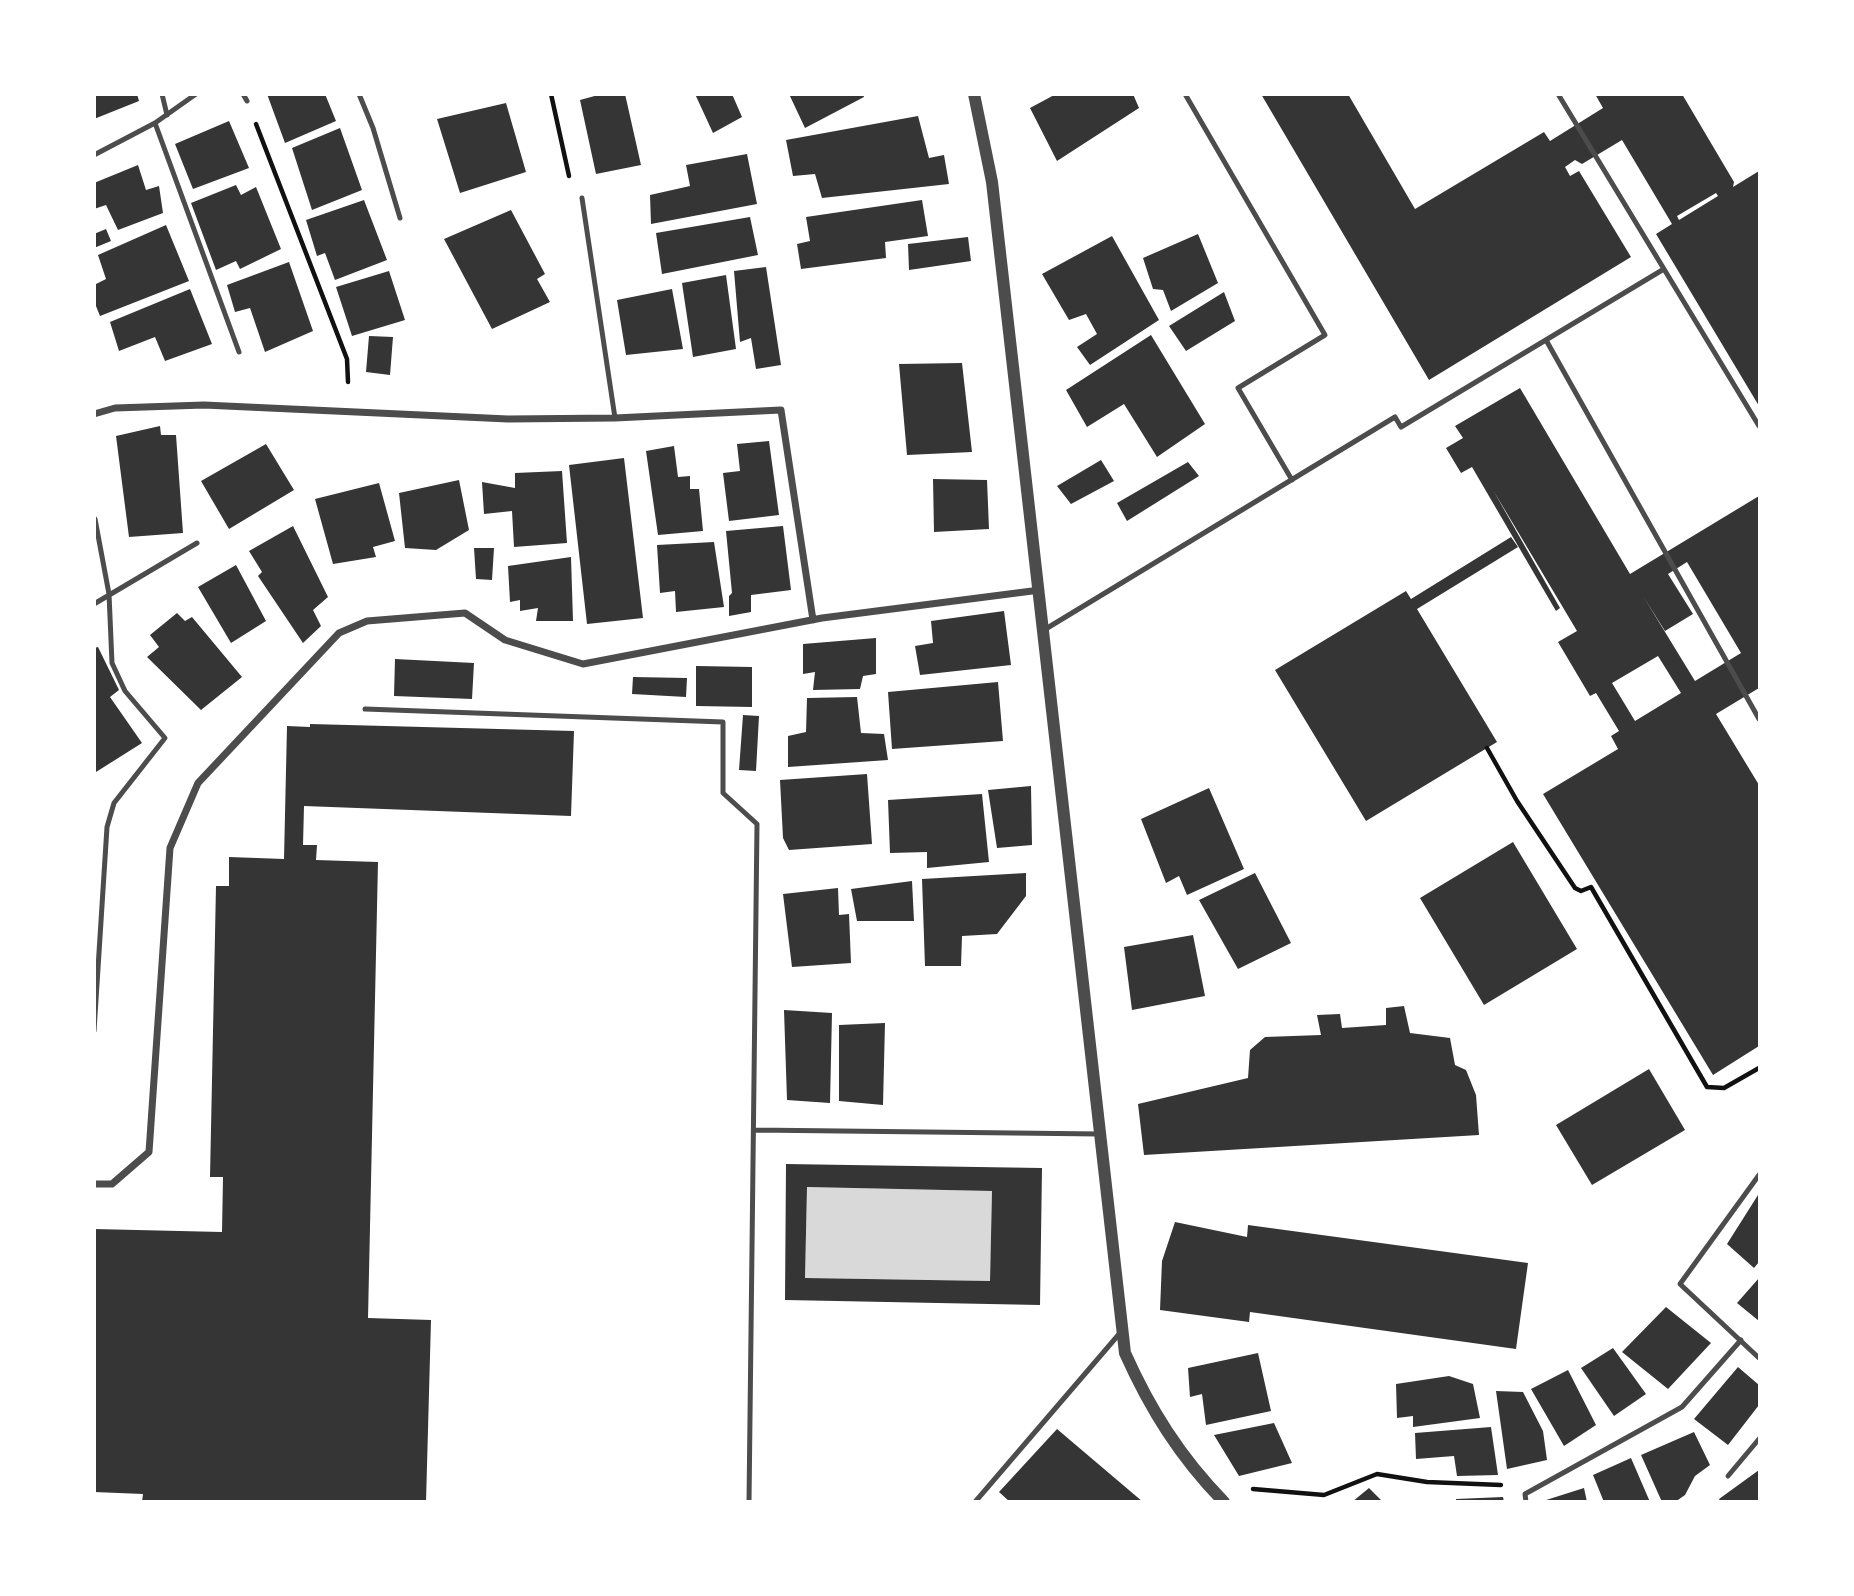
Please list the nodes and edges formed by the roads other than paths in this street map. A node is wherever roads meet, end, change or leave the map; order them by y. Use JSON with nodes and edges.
{"nodes":[{"id":1,"x":162,"y":94,"type":"edge"},
{"id":2,"x":196,"y":94,"type":"edge"},
{"id":3,"x":359,"y":94,"type":"edge"},
{"id":4,"x":974,"y":94,"type":"edge"},
{"id":5,"x":1185,"y":94,"type":"edge"},
{"id":6,"x":1558,"y":94,"type":"edge"},
{"id":7,"x":167,"y":115,"type":"junction"},
{"id":8,"x":155,"y":123,"type":"junction"},
{"id":9,"x":94,"y":155,"type":"edge"},
{"id":10,"x":582,"y":198,"type":"road end"},
{"id":11,"x":400,"y":218,"type":"dead end"},
{"id":12,"x":1664,"y":269,"type":"junction"},
{"id":13,"x":1546,"y":340,"type":"junction"},
{"id":14,"x":240,"y":352,"type":"dead end"},
{"id":15,"x":94,"y":414,"type":"edge"},
{"id":16,"x":615,"y":418,"type":"junction"},
{"id":17,"x":1759,"y":426,"type":"edge"},
{"id":18,"x":1292,"y":480,"type":"junction"},
{"id":19,"x":95,"y":519,"type":"edge"},
{"id":20,"x":197,"y":542,"type":"dead end"},
{"id":21,"x":1040,"y":590,"type":"junction"},
{"id":22,"x":109,"y":594,"type":"junction"},
{"id":23,"x":94,"y":604,"type":"edge"},
{"id":24,"x":813,"y":620,"type":"junction"},
{"id":25,"x":1044,"y":630,"type":"junction"},
{"id":26,"x":365,"y":709,"type":"dead end"},
{"id":27,"x":1759,"y":719,"type":"edge"},
{"id":28,"x":94,"y":1031,"type":"edge"},
{"id":29,"x":754,"y":1130,"type":"junction"},
{"id":30,"x":1101,"y":1134,"type":"junction"},
{"id":31,"x":1759,"y":1175,"type":"edge"},
{"id":32,"x":94,"y":1184,"type":"edge"},
{"id":33,"x":1122,"y":1330,"type":"junction"},
{"id":34,"x":1741,"y":1340,"type":"junction"},
{"id":35,"x":1759,"y":1358,"type":"edge"},
{"id":36,"x":1759,"y":1439,"type":"edge"},
{"id":37,"x":1728,"y":1476,"type":"dead end"},
{"id":38,"x":1221,"y":1498,"type":"edge"},
{"id":39,"x":749,"y":1502,"type":"edge"},
{"id":40,"x":975,"y":1502,"type":"edge"},
{"id":41,"x":1526,"y":1502,"type":"edge"}],
"edges":[{"from":1,"to":7,"type":"lane"},
{"from":2,"to":7,"type":"lane"},
{"from":3,"to":11,"type":"lane"},
{"from":4,"to":21,"type":"street"},
{"from":5,"to":18,"type":"lane"},
{"from":6,"to":12,"type":"lane"},
{"from":7,"to":8,"type":"lane"},
{"from":8,"to":9,"type":"lane"},
{"from":8,"to":14,"type":"lane"},
{"from":10,"to":16,"type":"lane"},
{"from":12,"to":13,"type":"lane"},
{"from":12,"to":17,"type":"lane"},
{"from":13,"to":18,"type":"lane"},
{"from":13,"to":27,"type":"lane"},
{"from":15,"to":16,"type":"street"},
{"from":16,"to":24,"type":"street"},
{"from":18,"to":25,"type":"lane"},
{"from":19,"to":22,"type":"lane"},
{"from":20,"to":22,"type":"lane"},
{"from":21,"to":24,"type":"street"},
{"from":21,"to":25,"type":"street"},
{"from":22,"to":23,"type":"lane"},
{"from":22,"to":28,"type":"lane"},
{"from":24,"to":32,"type":"street"},
{"from":25,"to":30,"type":"street"},
{"from":26,"to":29,"type":"lane"},
{"from":29,"to":30,"type":"lane"},
{"from":29,"to":39,"type":"lane"},
{"from":30,"to":33,"type":"street"},
{"from":31,"to":34,"type":"lane"},
{"from":33,"to":38,"type":"street"},
{"from":33,"to":40,"type":"lane"},
{"from":34,"to":35,"type":"lane"},
{"from":34,"to":41,"type":"lane"},
{"from":36,"to":37,"type":"lane"}]}
